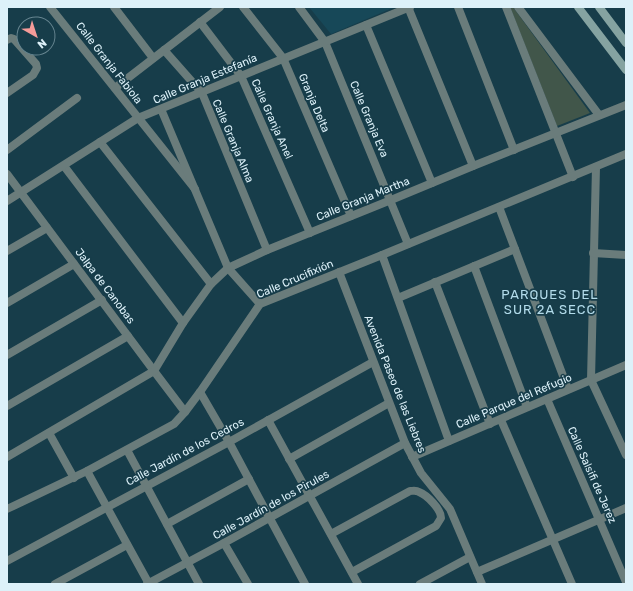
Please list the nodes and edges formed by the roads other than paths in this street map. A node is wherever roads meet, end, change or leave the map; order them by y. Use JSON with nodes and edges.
{"nodes":[{"id":1,"x":50,"y":7,"type":"edge"},
{"id":2,"x":114,"y":7,"type":"edge"},
{"id":3,"x":220,"y":7,"type":"edge"},
{"id":4,"x":243,"y":7,"type":"edge"},
{"id":5,"x":299,"y":7,"type":"edge"},
{"id":6,"x":409,"y":7,"type":"edge"},
{"id":7,"x":458,"y":7,"type":"edge"},
{"id":8,"x":506,"y":7,"type":"edge"},
{"id":9,"x":518,"y":7,"type":"edge"},
{"id":10,"x":578,"y":7,"type":"edge"},
{"id":11,"x":599,"y":7,"type":"edge"},
{"id":12,"x":200,"y":22,"type":"junction"},
{"id":13,"x":366,"y":25,"type":"junction"},
{"id":14,"x":7,"y":40,"type":"edge"},
{"id":15,"x":325,"y":42,"type":"junction"},
{"id":16,"x":626,"y":43,"type":"edge"},
{"id":17,"x":164,"y":50,"type":"junction"},
{"id":18,"x":153,"y":58,"type":"junction"},
{"id":19,"x":283,"y":58,"type":"junction"},
{"id":20,"x":626,"y":70,"type":"edge"},
{"id":21,"x":241,"y":76,"type":"junction"},
{"id":22,"x":115,"y":88,"type":"junction"},
{"id":23,"x":202,"y":93,"type":"junction"},
{"id":24,"x":7,"y":94,"type":"edge"},
{"id":25,"x":77,"y":98,"type":"dead end"},
{"id":26,"x":626,"y":105,"type":"edge"},
{"id":27,"x":161,"y":109,"type":"junction"},
{"id":28,"x":599,"y":115,"type":"junction"},
{"id":29,"x":138,"y":118,"type":"junction"},
{"id":30,"x":556,"y":133,"type":"junction"},
{"id":31,"x":100,"y":142,"type":"junction"},
{"id":32,"x":7,"y":150,"type":"edge"},
{"id":33,"x":514,"y":150,"type":"junction"},
{"id":34,"x":626,"y":154,"type":"edge"},
{"id":35,"x":64,"y":166,"type":"junction"},
{"id":36,"x":473,"y":166,"type":"junction"},
{"id":37,"x":596,"y":167,"type":"junction"},
{"id":38,"x":7,"y":174,"type":"edge"},
{"id":39,"x":573,"y":177,"type":"junction"},
{"id":40,"x":432,"y":183,"type":"junction"},
{"id":41,"x":195,"y":189,"type":"junction"},
{"id":42,"x":21,"y":193,"type":"junction"},
{"id":43,"x":391,"y":200,"type":"junction"},
{"id":44,"x":7,"y":201,"type":"edge"},
{"id":45,"x":499,"y":207,"type":"junction"},
{"id":46,"x":351,"y":216,"type":"junction"},
{"id":47,"x":47,"y":228,"type":"junction"},
{"id":48,"x":310,"y":233,"type":"junction"},
{"id":49,"x":408,"y":244,"type":"junction"},
{"id":50,"x":515,"y":249,"type":"junction"},
{"id":51,"x":267,"y":250,"type":"junction"},
{"id":52,"x":7,"y":251,"type":"edge"},
{"id":53,"x":593,"y":253,"type":"junction"},
{"id":54,"x":626,"y":255,"type":"edge"},
{"id":55,"x":382,"y":256,"type":"junction"},
{"id":56,"x":74,"y":264,"type":"junction"},
{"id":57,"x":474,"y":266,"type":"junction"},
{"id":58,"x":228,"y":268,"type":"junction"},
{"id":59,"x":339,"y":272,"type":"junction"},
{"id":60,"x":436,"y":282,"type":"junction"},
{"id":61,"x":211,"y":284,"type":"junction"},
{"id":62,"x":398,"y":298,"type":"junction"},
{"id":63,"x":102,"y":300,"type":"junction"},
{"id":64,"x":7,"y":303,"type":"edge"},
{"id":65,"x":260,"y":304,"type":"junction"},
{"id":66,"x":183,"y":323,"type":"junction"},
{"id":67,"x":128,"y":336,"type":"junction"},
{"id":68,"x":7,"y":355,"type":"edge"},
{"id":69,"x":373,"y":362,"type":"junction"},
{"id":70,"x":626,"y":365,"type":"edge"},
{"id":71,"x":154,"y":371,"type":"junction"},
{"id":72,"x":591,"y":380,"type":"junction"},
{"id":73,"x":568,"y":389,"type":"junction"},
{"id":74,"x":200,"y":392,"type":"junction"},
{"id":75,"x":547,"y":399,"type":"junction"},
{"id":76,"x":389,"y":403,"type":"junction"},
{"id":77,"x":7,"y":406,"type":"edge"},
{"id":78,"x":527,"y":407,"type":"junction"},
{"id":79,"x":185,"y":412,"type":"junction"},
{"id":80,"x":268,"y":420,"type":"junction"},
{"id":81,"x":501,"y":420,"type":"junction"},
{"id":82,"x":490,"y":424,"type":"junction"},
{"id":83,"x":49,"y":433,"type":"junction"},
{"id":84,"x":449,"y":440,"type":"junction"},
{"id":85,"x":229,"y":442,"type":"junction"},
{"id":86,"x":405,"y":443,"type":"junction"},
{"id":87,"x":127,"y":450,"type":"junction"},
{"id":88,"x":626,"y":455,"type":"edge"},
{"id":89,"x":7,"y":457,"type":"edge"},
{"id":90,"x":412,"y":457,"type":"junction"},
{"id":91,"x":289,"y":459,"type":"junction"},
{"id":92,"x":87,"y":471,"type":"junction"},
{"id":93,"x":74,"y":478,"type":"junction"},
{"id":94,"x":249,"y":480,"type":"junction"},
{"id":95,"x":146,"y":486,"type":"junction"},
{"id":96,"x":310,"y":496,"type":"junction"},
{"id":97,"x":107,"y":506,"type":"junction"},
{"id":98,"x":626,"y":508,"type":"edge"},
{"id":99,"x":7,"y":509,"type":"edge"},
{"id":100,"x":270,"y":518,"type":"junction"},
{"id":101,"x":600,"y":519,"type":"junction"},
{"id":102,"x":167,"y":524,"type":"junction"},
{"id":103,"x":332,"y":534,"type":"junction"},
{"id":104,"x":553,"y":539,"type":"junction"},
{"id":105,"x":224,"y":543,"type":"junction"},
{"id":106,"x":127,"y":545,"type":"junction"},
{"id":107,"x":470,"y":557,"type":"junction"},
{"id":108,"x":7,"y":561,"type":"edge"},
{"id":109,"x":187,"y":562,"type":"junction"},
{"id":110,"x":352,"y":572,"type":"junction"},
{"id":111,"x":477,"y":572,"type":"junction"},
{"id":112,"x":626,"y":582,"type":"edge"},
{"id":113,"x":55,"y":584,"type":"edge"},
{"id":114,"x":148,"y":584,"type":"edge"},
{"id":115,"x":199,"y":584,"type":"edge"},
{"id":116,"x":248,"y":584,"type":"edge"},
{"id":117,"x":305,"y":584,"type":"edge"},
{"id":118,"x":358,"y":584,"type":"edge"},
{"id":119,"x":420,"y":584,"type":"edge"},
{"id":120,"x":482,"y":584,"type":"edge"},
{"id":121,"x":572,"y":584,"type":"edge"}],
"edges":[{"from":1,"to":22,"type":"street","name":"Calle Granja Fabiola"},
{"from":2,"to":18,"type":"street"},
{"from":3,"to":12,"type":"street"},
{"from":4,"to":19,"type":"street","name":"Granja Delta"},
{"from":5,"to":15,"type":"street","name":"Calle Granja Eva"},
{"from":6,"to":13,"type":"street","name":"Calle Granja Estefanía"},
{"from":6,"to":36,"type":"street"},
{"from":7,"to":33,"type":"street"},
{"from":8,"to":30,"type":"street"},
{"from":9,"to":28,"type":"street"},
{"from":10,"to":20,"type":"street"},
{"from":11,"to":16,"type":"street"},
{"from":12,"to":17,"type":"street"},
{"from":12,"to":21,"type":"street","name":"Calle Granja Anel"},
{"from":13,"to":15,"type":"street","name":"Calle Granja Estefanía"},
{"from":13,"to":40,"type":"street"},
{"from":14,"to":24,"type":"street"},
{"from":15,"to":19,"type":"street","name":"Calle Granja Estefanía"},
{"from":15,"to":43,"type":"street","name":"Calle Granja Eva"},
{"from":17,"to":18,"type":"street"},
{"from":17,"to":23,"type":"street","name":"Calle Granja Alma"},
{"from":18,"to":22,"type":"street"},
{"from":19,"to":21,"type":"street","name":"Calle Granja Estefanía"},
{"from":19,"to":46,"type":"street","name":"Granja Delta"},
{"from":21,"to":23,"type":"street","name":"Calle Granja Estefanía"},
{"from":21,"to":48,"type":"street","name":"Calle Granja Anel"},
{"from":22,"to":29,"type":"street","name":"Calle Granja Fabiola"},
{"from":23,"to":27,"type":"street","name":"Calle Granja Estefanía"},
{"from":23,"to":51,"type":"street","name":"Calle Granja Alma"},
{"from":25,"to":32,"type":"street"},
{"from":26,"to":28,"type":"street","name":"Calle Granja Martha"},
{"from":27,"to":29,"type":"street","name":"Calle Granja Estefanía"},
{"from":27,"to":41,"type":"street","name":"Calle Granja Fabiola"},
{"from":28,"to":30,"type":"street","name":"Calle Granja Martha"},
{"from":29,"to":31,"type":"street","name":"Calle Granja Estefanía"},
{"from":29,"to":41,"type":"street","name":"Calle Granja Fabiola"},
{"from":30,"to":33,"type":"street","name":"Calle Granja Martha"},
{"from":30,"to":39,"type":"street"},
{"from":31,"to":35,"type":"street","name":"Calle Granja Estefanía"},
{"from":31,"to":61,"type":"street"},
{"from":33,"to":36,"type":"street","name":"Calle Granja Martha"},
{"from":34,"to":37,"type":"street","name":"Calle Crucifixión"},
{"from":35,"to":42,"type":"street","name":"Calle Granja Estefanía"},
{"from":35,"to":66,"type":"street"},
{"from":36,"to":40,"type":"street","name":"Calle Granja Martha"},
{"from":37,"to":39,"type":"street","name":"Calle Crucifixión"},
{"from":37,"to":53,"type":"street"},
{"from":38,"to":42,"type":"street","name":"Jalpa de Canobas"},
{"from":39,"to":45,"type":"street","name":"Calle Crucifixión"},
{"from":40,"to":43,"type":"street","name":"Calle Granja Martha"},
{"from":41,"to":58,"type":"street","name":"Calle Granja Fabiola"},
{"from":42,"to":44,"type":"street","name":"Calle Granja Estefanía"},
{"from":42,"to":47,"type":"street","name":"Jalpa de Canobas"},
{"from":43,"to":46,"type":"street","name":"Calle Granja Martha"},
{"from":43,"to":49,"type":"street","name":"Calle Granja Eva"},
{"from":45,"to":49,"type":"street","name":"Calle Crucifixión"},
{"from":45,"to":50,"type":"street"},
{"from":46,"to":48,"type":"street","name":"Calle Granja Martha"},
{"from":47,"to":52,"type":"street"},
{"from":47,"to":56,"type":"street","name":"Jalpa de Canobas"},
{"from":48,"to":51,"type":"street","name":"Calle Granja Martha"},
{"from":49,"to":55,"type":"street","name":"Calle Crucifixión"},
{"from":50,"to":57,"type":"street"},
{"from":50,"to":73,"type":"street"},
{"from":51,"to":58,"type":"street","name":"Calle Granja Martha"},
{"from":53,"to":54,"type":"street"},
{"from":53,"to":72,"type":"street"},
{"from":55,"to":59,"type":"street","name":"Calle Crucifixión"},
{"from":55,"to":62,"type":"street"},
{"from":56,"to":63,"type":"street","name":"Jalpa de Canobas"},
{"from":56,"to":64,"type":"street"},
{"from":57,"to":60,"type":"street"},
{"from":57,"to":78,"type":"street"},
{"from":58,"to":61,"type":"street","name":"Calle Granja Martha"},
{"from":58,"to":65,"type":"street","name":"Calle Granja Fabiola"},
{"from":59,"to":65,"type":"street","name":"Calle Crucifixión"},
{"from":59,"to":69,"type":"street","name":"Avenida Paseo de las Liebres"},
{"from":60,"to":62,"type":"street"},
{"from":60,"to":82,"type":"street"},
{"from":61,"to":66,"type":"street","name":"Calle Granja Martha"},
{"from":62,"to":84,"type":"street"},
{"from":63,"to":67,"type":"street","name":"Jalpa de Canobas"},
{"from":63,"to":68,"type":"street"},
{"from":65,"to":74,"type":"street","name":"Calle Crucifixión"},
{"from":66,"to":71,"type":"street","name":"Calle Granja Martha"},
{"from":67,"to":71,"type":"street","name":"Jalpa de Canobas"},
{"from":67,"to":77,"type":"street"},
{"from":69,"to":76,"type":"street","name":"Avenida Paseo de las Liebres"},
{"from":69,"to":80,"type":"street","name":"Calle Jardín de los Cedros"},
{"from":70,"to":72,"type":"street","name":"Calle Parque del Refugio"},
{"from":71,"to":79,"type":"street","name":"Jalpa de Canobas"},
{"from":71,"to":83,"type":"street"},
{"from":72,"to":73,"type":"street","name":"Calle Parque del Refugio"},
{"from":72,"to":88,"type":"street"},
{"from":73,"to":75,"type":"street","name":"Calle Parque del Refugio"},
{"from":74,"to":79,"type":"street","name":"Calle Crucifixión"},
{"from":74,"to":85,"type":"street"},
{"from":75,"to":78,"type":"street","name":"Calle Parque del Refugio"},
{"from":75,"to":101,"type":"street","name":"Calle Salsifi de Jerez"},
{"from":76,"to":86,"type":"street","name":"Avenida Paseo de las Liebres"},
{"from":76,"to":91,"type":"street"},
{"from":78,"to":81,"type":"street","name":"Calle Parque del Refugio"},
{"from":79,"to":87,"type":"street","name":"Calle Crucifixión"},
{"from":80,"to":85,"type":"street","name":"Calle Jardín de los Cedros"},
{"from":80,"to":91,"type":"street"},
{"from":81,"to":82,"type":"street","name":"Calle Parque del Refugio"},
{"from":81,"to":104,"type":"street"},
{"from":82,"to":84,"type":"street","name":"Calle Parque del Refugio"},
{"from":83,"to":89,"type":"street"},
{"from":83,"to":93,"type":"street"},
{"from":84,"to":90,"type":"street","name":"Calle Parque del Refugio"},
{"from":85,"to":94,"type":"street"},
{"from":85,"to":95,"type":"street","name":"Calle Jardín de los Cedros"},
{"from":86,"to":90,"type":"street","name":"Avenida Paseo de las Liebres"},
{"from":86,"to":96,"type":"street","name":"Calle Jardín de los Pirules"},
{"from":87,"to":92,"type":"street","name":"Calle Crucifixión"},
{"from":87,"to":95,"type":"street"},
{"from":90,"to":107,"type":"street","name":"Avenida Paseo de las Liebres"},
{"from":91,"to":96,"type":"street"},
{"from":92,"to":93,"type":"street","name":"Calle Crucifixión"},
{"from":92,"to":97,"type":"street"},
{"from":93,"to":99,"type":"street","name":"Calle Crucifixión"},
{"from":94,"to":100,"type":"street"},
{"from":94,"to":102,"type":"street"},
{"from":95,"to":97,"type":"street","name":"Calle Jardín de los Cedros"},
{"from":95,"to":102,"type":"street"},
{"from":96,"to":100,"type":"street","name":"Calle Jardín de los Pirules"},
{"from":96,"to":103,"type":"street"},
{"from":97,"to":106,"type":"street"},
{"from":97,"to":108,"type":"street","name":"Calle Jardín de los Cedros"},
{"from":98,"to":101,"type":"street"},
{"from":100,"to":105,"type":"street","name":"Calle Jardín de los Pirules"},
{"from":100,"to":117,"type":"street"},
{"from":101,"to":104,"type":"street"},
{"from":101,"to":112,"type":"street","name":"Calle Salsifi de Jerez"},
{"from":102,"to":109,"type":"street"},
{"from":103,"to":110,"type":"street"},
{"from":103,"to":110,"type":"street"},
{"from":104,"to":111,"type":"street"},
{"from":104,"to":121,"type":"street"},
{"from":105,"to":109,"type":"street","name":"Calle Jardín de los Pirules"},
{"from":105,"to":116,"type":"street"},
{"from":106,"to":113,"type":"street"},
{"from":106,"to":114,"type":"street"},
{"from":107,"to":111,"type":"street","name":"Avenida Paseo de las Liebres"},
{"from":107,"to":119,"type":"street"},
{"from":109,"to":114,"type":"street","name":"Calle Jardín de los Pirules"},
{"from":109,"to":115,"type":"street"},
{"from":110,"to":118,"type":"street"},
{"from":111,"to":120,"type":"street","name":"Avenida Paseo de las Liebres"}]}
